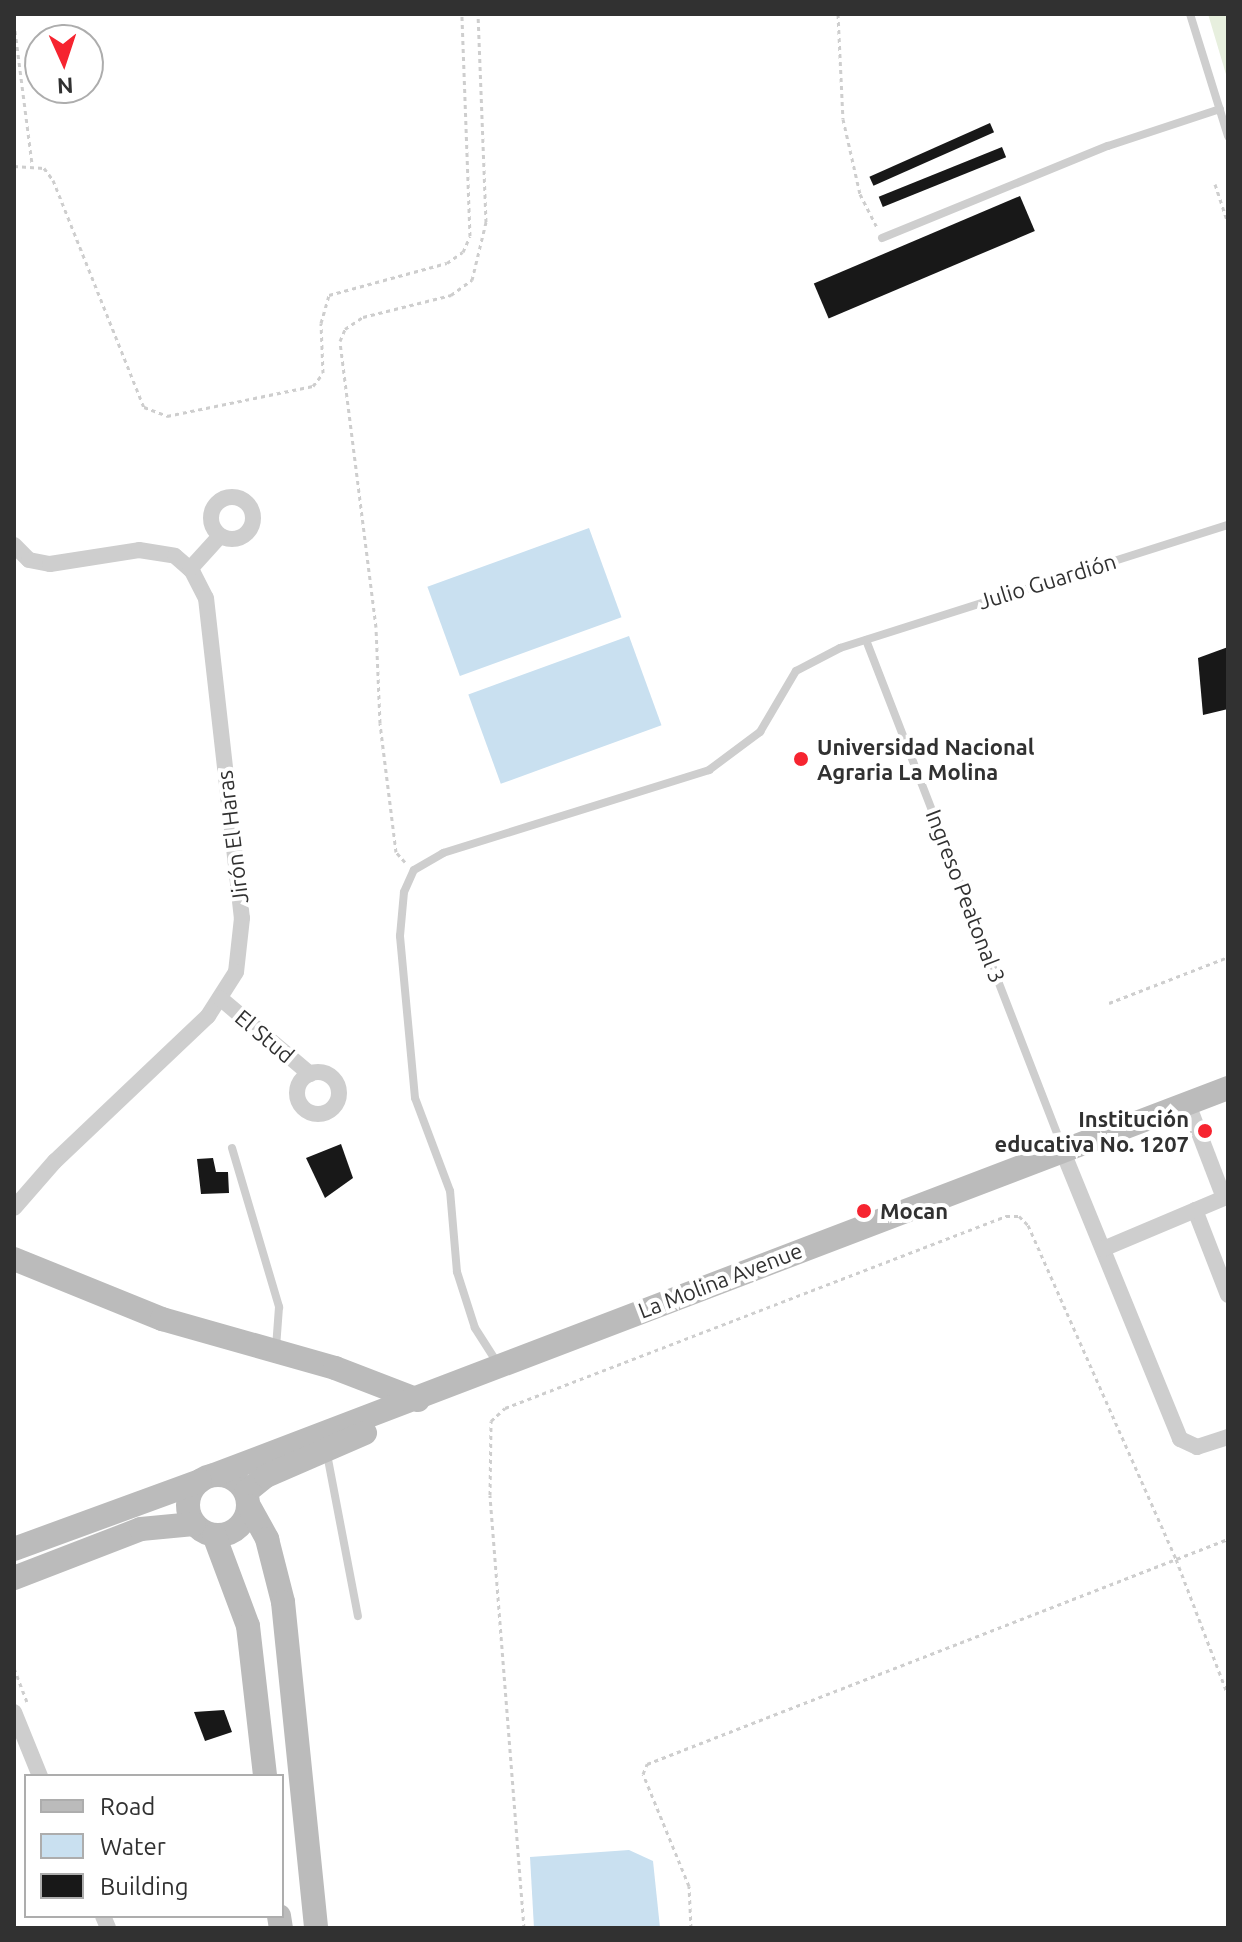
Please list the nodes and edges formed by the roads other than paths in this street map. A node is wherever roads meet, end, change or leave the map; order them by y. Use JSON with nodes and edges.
{"nodes":[{"id":1,"x":1190,"y":14,"type":"edge"},
{"id":2,"x":1220,"y":109,"type":"junction"},
{"id":3,"x":1228,"y":136,"type":"edge"},
{"id":4,"x":882,"y":238,"type":"road end"},
{"id":5,"x":1228,"y":525,"type":"edge"},
{"id":6,"x":220,"y":536,"type":"dead end"},
{"id":7,"x":14,"y":545,"type":"edge"},
{"id":8,"x":190,"y":569,"type":"junction"},
{"id":9,"x":866,"y":640,"type":"junction"},
{"id":10,"x":220,"y":998,"type":"junction"},
{"id":11,"x":310,"y":1074,"type":"dead end"},
{"id":12,"x":1228,"y":1088,"type":"edge"},
{"id":13,"x":1228,"y":1105,"type":"edge"},
{"id":14,"x":1190,"y":1111,"type":"junction"},
{"id":15,"x":232,"y":1148,"type":"dead end"},
{"id":16,"x":1066,"y":1158,"type":"junction"},
{"id":17,"x":14,"y":1208,"type":"edge"},
{"id":18,"x":1195,"y":1210,"type":"junction"},
{"id":19,"x":1103,"y":1249,"type":"junction"},
{"id":20,"x":14,"y":1259,"type":"edge"},
{"id":21,"x":1228,"y":1295,"type":"edge"},
{"id":22,"x":276,"y":1353,"type":"junction"},
{"id":23,"x":498,"y":1364,"type":"junction"},
{"id":24,"x":335,"y":1368,"type":"junction"},
{"id":25,"x":416,"y":1403,"type":"junction"},
{"id":26,"x":358,"y":1418,"type":"junction"},
{"id":27,"x":1228,"y":1437,"type":"edge"},
{"id":28,"x":326,"y":1449,"type":"junction"},
{"id":29,"x":207,"y":1478,"type":"junction"},
{"id":30,"x":247,"y":1499,"type":"junction"},
{"id":31,"x":204,"y":1529,"type":"junction"},
{"id":32,"x":14,"y":1549,"type":"edge"},
{"id":33,"x":14,"y":1578,"type":"edge"},
{"id":34,"x":358,"y":1616,"type":"dead end"},
{"id":35,"x":14,"y":1712,"type":"edge"},
{"id":36,"x":39,"y":1774,"type":"edge"},
{"id":37,"x":265,"y":1774,"type":"edge"},
{"id":38,"x":316,"y":1928,"type":"edge"}],
"edges":[{"from":1,"to":2,"type":"lane"},
{"from":2,"to":3,"type":"lane"},
{"from":2,"to":4,"type":"lane"},
{"from":5,"to":9,"type":"lane","name":"Julio Guardión"},
{"from":6,"to":8,"type":"street"},
{"from":7,"to":8,"type":"street"},
{"from":8,"to":10,"type":"street","name":"Jirón El Haras"},
{"from":9,"to":16,"type":"lane","name":"Ingreso Peatonal 3"},
{"from":9,"to":23,"type":"lane","name":"Julio Guardión"},
{"from":10,"to":11,"type":"street","name":"El Stud"},
{"from":10,"to":17,"type":"street","name":"Jirón El Haras"},
{"from":12,"to":14,"type":"main road","name":"La Molina Avenue"},
{"from":13,"to":14,"type":"main road","name":"La Molina Avenue"},
{"from":14,"to":16,"type":"main road","name":"La Molina Avenue"},
{"from":14,"to":18,"type":"street"},
{"from":15,"to":22,"type":"lane"},
{"from":16,"to":19,"type":"street"},
{"from":16,"to":23,"type":"main road","name":"La Molina Avenue"},
{"from":16,"to":25,"type":"main road","name":"La Molina Avenue"},
{"from":18,"to":19,"type":"street"},
{"from":18,"to":21,"type":"street"},
{"from":19,"to":27,"type":"street"},
{"from":20,"to":22,"type":"main road"},
{"from":22,"to":24,"type":"main road"},
{"from":23,"to":25,"type":"main road","name":"La Molina Avenue"},
{"from":24,"to":25,"type":"main road"},
{"from":24,"to":26,"type":"main road"},
{"from":25,"to":26,"type":"main road","name":"La Molina Avenue"},
{"from":25,"to":28,"type":"main road","name":"La Molina Avenue"},
{"from":26,"to":29,"type":"main road","name":"La Molina Avenue"},
{"from":28,"to":30,"type":"main road","name":"La Molina Avenue"},
{"from":28,"to":34,"type":"lane"},
{"from":29,"to":30,"type":"main road"},
{"from":29,"to":31,"type":"main road"},
{"from":29,"to":32,"type":"main road","name":"La Molina Avenue"},
{"from":30,"to":31,"type":"main road"},
{"from":30,"to":38,"type":"main road"},
{"from":31,"to":33,"type":"main road"},
{"from":31,"to":37,"type":"main road"},
{"from":35,"to":36,"type":"street"}]}
